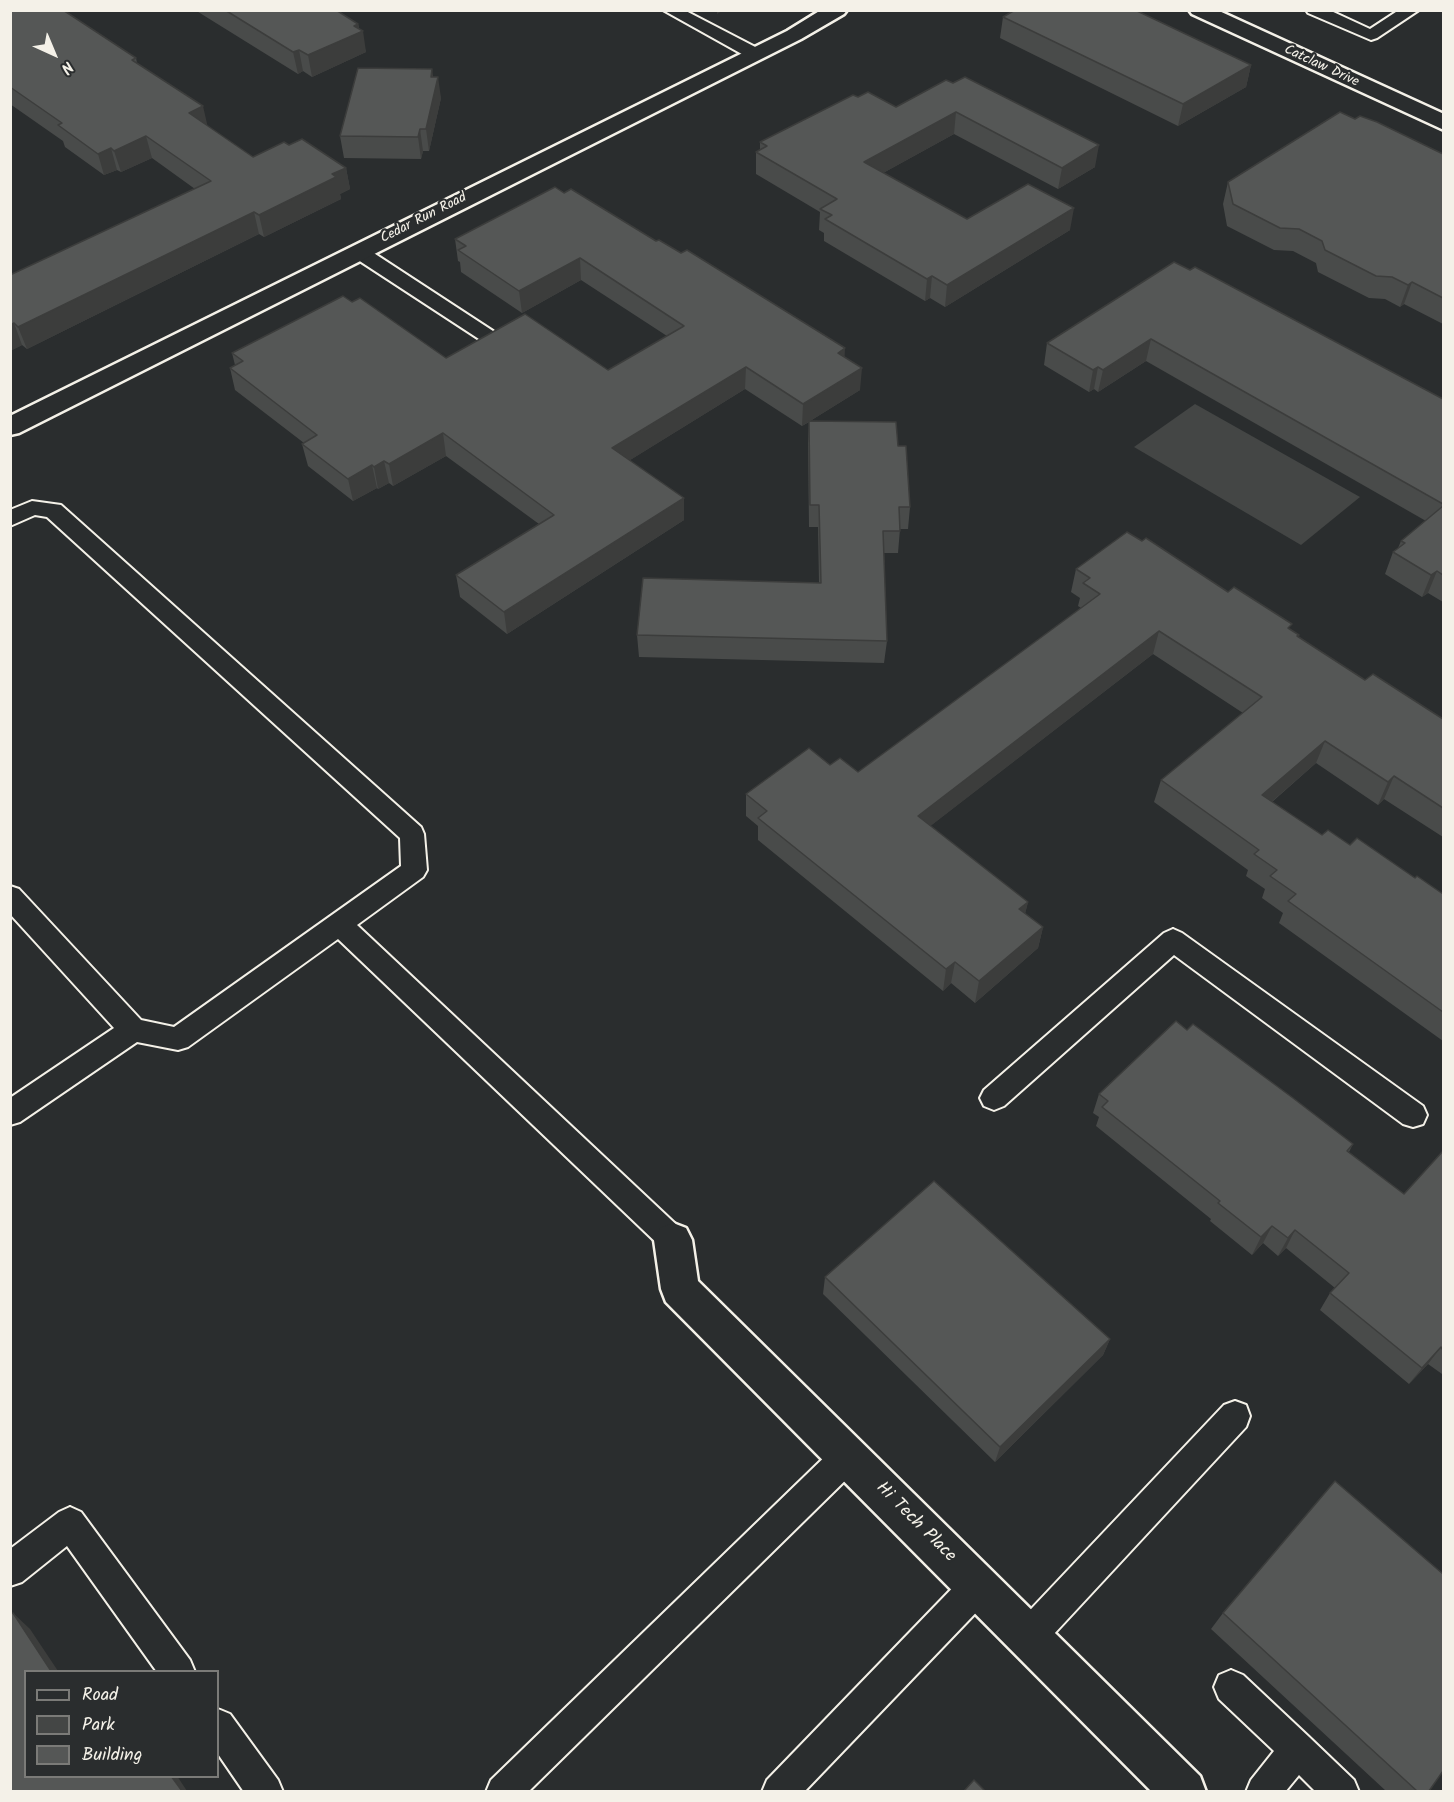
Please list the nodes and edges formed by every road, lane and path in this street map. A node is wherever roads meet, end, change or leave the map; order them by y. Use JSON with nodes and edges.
{"nodes":[{"id":1,"x":671,"y":10,"type":"edge"},
{"id":2,"x":837,"y":10,"type":"edge"},
{"id":3,"x":1199,"y":10,"type":"edge"},
{"id":4,"x":1314,"y":10,"type":"edge"},
{"id":5,"x":1406,"y":11,"type":"edge"},
{"id":6,"x":755,"y":54,"type":"junction"},
{"id":7,"x":1443,"y":123,"type":"edge"},
{"id":8,"x":359,"y":252,"type":"junction"},
{"id":9,"x":486,"y":335,"type":"edge"},
{"id":10,"x":10,"y":427,"type":"edge"},
{"id":11,"x":10,"y":519,"type":"edge"},
{"id":12,"x":10,"y":896,"type":"edge"},
{"id":13,"x":340,"y":925,"type":"junction"},
{"id":14,"x":134,"y":1030,"type":"junction"},
{"id":15,"x":994,"y":1098,"type":"dead end"},
{"id":16,"x":10,"y":1113,"type":"edge"},
{"id":17,"x":1413,"y":1115,"type":"dead end"},
{"id":18,"x":673,"y":1240,"type":"joint"},
{"id":19,"x":1235,"y":1416,"type":"dead end"},
{"id":20,"x":848,"y":1455,"type":"junction"},
{"id":21,"x":10,"y":1570,"type":"edge"},
{"id":22,"x":978,"y":1586,"type":"junction"},
{"id":23,"x":1028,"y":1636,"type":"junction"},
{"id":24,"x":177,"y":1670,"type":"edge"},
{"id":25,"x":1231,"y":1687,"type":"dead end"},
{"id":26,"x":219,"y":1726,"type":"edge"},
{"id":27,"x":1297,"y":1749,"type":"junction"},
{"id":28,"x":266,"y":1791,"type":"edge"},
{"id":29,"x":503,"y":1791,"type":"edge"},
{"id":30,"x":779,"y":1791,"type":"edge"},
{"id":31,"x":1184,"y":1791,"type":"edge"},
{"id":32,"x":1263,"y":1791,"type":"edge"},
{"id":33,"x":1342,"y":1791,"type":"edge"}],
"edges":[{"from":1,"to":6,"type":"lane"},
{"from":2,"to":6,"type":"street","name":"Cedar Run Road"},
{"from":3,"to":7,"type":"street","name":"Catclaw Drive"},
{"from":4,"to":5,"type":"lane"},
{"from":6,"to":8,"type":"street","name":"Cedar Run Road"},
{"from":8,"to":9,"type":"lane"},
{"from":8,"to":10,"type":"street","name":"Cedar Run Road"},
{"from":11,"to":13,"type":"lane"},
{"from":12,"to":14,"type":"lane"},
{"from":13,"to":14,"type":"lane"},
{"from":13,"to":18,"type":"lane"},
{"from":14,"to":16,"type":"lane"},
{"from":15,"to":17,"type":"lane"},
{"from":18,"to":20,"type":"street","name":"Hi Tech Place"},
{"from":19,"to":23,"type":"lane"},
{"from":20,"to":22,"type":"street","name":"Hi Tech Place"},
{"from":20,"to":29,"type":"lane"},
{"from":21,"to":24,"type":"lane"},
{"from":22,"to":23,"type":"street","name":"Hi Tech Place"},
{"from":22,"to":30,"type":"lane"},
{"from":23,"to":31,"type":"street","name":"Hi Tech Place"},
{"from":25,"to":27,"type":"lane"},
{"from":26,"to":28,"type":"lane"},
{"from":27,"to":32,"type":"lane"},
{"from":27,"to":33,"type":"lane"}]}
